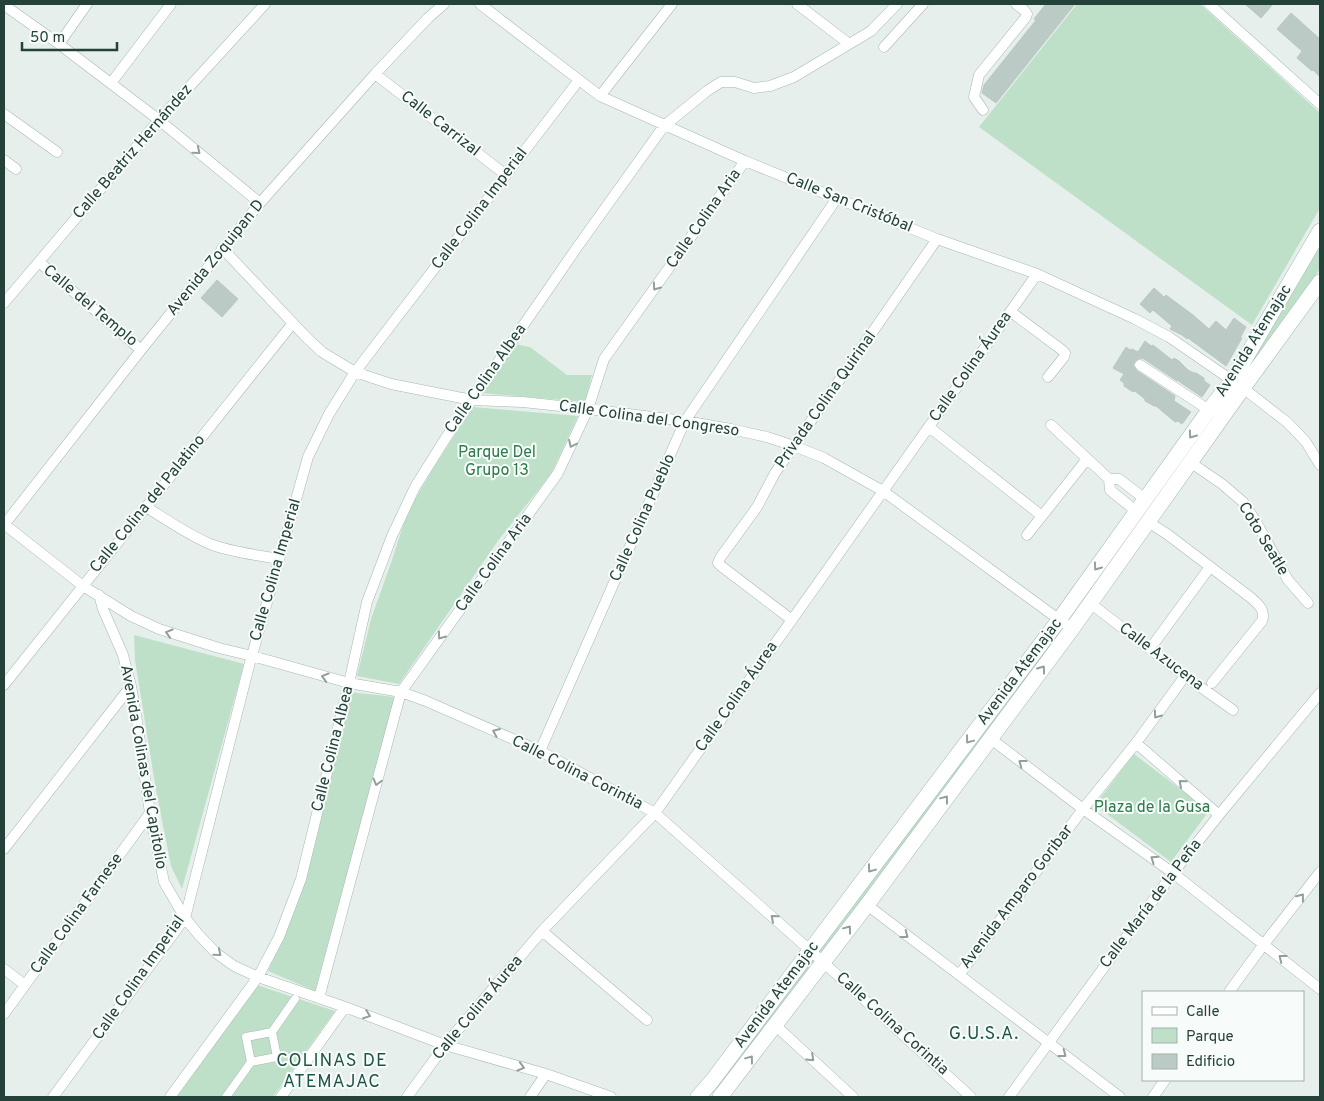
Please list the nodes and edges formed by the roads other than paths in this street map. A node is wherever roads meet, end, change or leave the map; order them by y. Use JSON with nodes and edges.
{"nodes":[{"id":1,"x":87,"y":4,"type":"edge"},
{"id":2,"x":171,"y":4,"type":"edge"},
{"id":3,"x":265,"y":4,"type":"edge"},
{"id":4,"x":444,"y":4,"type":"edge"},
{"id":5,"x":480,"y":4,"type":"edge"},
{"id":6,"x":672,"y":4,"type":"edge"},
{"id":7,"x":797,"y":4,"type":"edge"},
{"id":8,"x":897,"y":4,"type":"edge"},
{"id":9,"x":924,"y":4,"type":"edge"},
{"id":10,"x":1016,"y":4,"type":"edge"},
{"id":11,"x":1209,"y":4,"type":"edge"},
{"id":12,"x":4,"y":5,"type":"edge"},
{"id":13,"x":59,"y":44,"type":"junction"},
{"id":14,"x":848,"y":44,"type":"junction"},
{"id":15,"x":884,"y":47,"type":"dead end"},
{"id":16,"x":375,"y":74,"type":"junction"},
{"id":17,"x":579,"y":80,"type":"junction"},
{"id":18,"x":111,"y":83,"type":"junction"},
{"id":19,"x":600,"y":96,"type":"junction"},
{"id":20,"x":1320,"y":104,"type":"edge"},
{"id":21,"x":982,"y":110,"type":"dead end"},
{"id":22,"x":4,"y":114,"type":"edge"},
{"id":23,"x":159,"y":120,"type":"junction"},
{"id":24,"x":664,"y":126,"type":"junction"},
{"id":25,"x":57,"y":152,"type":"dead end"},
{"id":26,"x":4,"y":160,"type":"edge"},
{"id":27,"x":745,"y":161,"type":"junction"},
{"id":28,"x":16,"y":169,"type":"dead end"},
{"id":29,"x":506,"y":175,"type":"junction"},
{"id":30,"x":837,"y":198,"type":"junction"},
{"id":31,"x":260,"y":203,"type":"junction"},
{"id":32,"x":1320,"y":231,"type":"edge"},
{"id":33,"x":937,"y":238,"type":"junction"},
{"id":34,"x":222,"y":248,"type":"junction"},
{"id":35,"x":39,"y":262,"type":"junction"},
{"id":36,"x":1037,"y":274,"type":"junction"},
{"id":37,"x":1320,"y":282,"type":"edge"},
{"id":38,"x":4,"y":303,"type":"edge"},
{"id":39,"x":1011,"y":312,"type":"junction"},
{"id":40,"x":293,"y":323,"type":"junction"},
{"id":41,"x":142,"y":350,"type":"junction"},
{"id":42,"x":1140,"y":365,"type":"dead end"},
{"id":43,"x":356,"y":372,"type":"junction"},
{"id":44,"x":1048,"y":377,"type":"dead end"},
{"id":45,"x":1238,"y":384,"type":"junction"},
{"id":46,"x":472,"y":400,"type":"junction"},
{"id":47,"x":588,"y":409,"type":"junction"},
{"id":48,"x":1209,"y":410,"type":"junction"},
{"id":49,"x":685,"y":422,"type":"junction"},
{"id":50,"x":1051,"y":425,"type":"dead end"},
{"id":51,"x":929,"y":427,"type":"junction"},
{"id":52,"x":794,"y":446,"type":"junction"},
{"id":53,"x":1087,"y":459,"type":"junction"},
{"id":54,"x":1190,"y":462,"type":"junction"},
{"id":55,"x":1320,"y":465,"type":"edge"},
{"id":56,"x":1109,"y":479,"type":"junction"},
{"id":57,"x":884,"y":491,"type":"junction"},
{"id":58,"x":146,"y":507,"type":"junction"},
{"id":59,"x":1143,"y":511,"type":"junction"},
{"id":60,"x":1042,"y":516,"type":"junction"},
{"id":61,"x":4,"y":525,"type":"edge"},
{"id":62,"x":1027,"y":535,"type":"dead end"},
{"id":63,"x":278,"y":559,"type":"junction"},
{"id":64,"x":1210,"y":567,"type":"junction"},
{"id":65,"x":83,"y":586,"type":"junction"},
{"id":66,"x":99,"y":595,"type":"junction"},
{"id":67,"x":1090,"y":603,"type":"junction"},
{"id":68,"x":1308,"y":603,"type":"dead end"},
{"id":69,"x":792,"y":620,"type":"junction"},
{"id":70,"x":1059,"y":620,"type":"junction"},
{"id":71,"x":1072,"y":629,"type":"junction"},
{"id":72,"x":1155,"y":642,"type":"dead end"},
{"id":73,"x":252,"y":656,"type":"junction"},
{"id":74,"x":1186,"y":676,"type":"junction"},
{"id":75,"x":1212,"y":683,"type":"dead end"},
{"id":76,"x":349,"y":684,"type":"junction"},
{"id":77,"x":4,"y":685,"type":"edge"},
{"id":78,"x":130,"y":686,"type":"junction"},
{"id":79,"x":401,"y":692,"type":"junction"},
{"id":80,"x":1320,"y":693,"type":"edge"},
{"id":81,"x":1233,"y":710,"type":"dead end"},
{"id":82,"x":991,"y":739,"type":"junction"},
{"id":83,"x":1136,"y":743,"type":"junction"},
{"id":84,"x":540,"y":751,"type":"junction"},
{"id":85,"x":1083,"y":809,"type":"junction"},
{"id":86,"x":150,"y":813,"type":"junction"},
{"id":87,"x":654,"y":813,"type":"junction"},
{"id":88,"x":1219,"y":815,"type":"junction"},
{"id":89,"x":4,"y":849,"type":"edge"},
{"id":90,"x":1320,"y":872,"type":"edge"},
{"id":91,"x":1173,"y":873,"type":"junction"},
{"id":92,"x":866,"y":905,"type":"junction"},
{"id":93,"x":185,"y":918,"type":"junction"},
{"id":94,"x":542,"y":931,"type":"junction"},
{"id":95,"x":1264,"y":944,"type":"junction"},
{"id":96,"x":810,"y":950,"type":"junction"},
{"id":97,"x":824,"y":962,"type":"junction"},
{"id":98,"x":4,"y":969,"type":"edge"},
{"id":99,"x":959,"y":975,"type":"junction"},
{"id":100,"x":258,"y":977,"type":"junction"},
{"id":101,"x":25,"y":985,"type":"junction"},
{"id":102,"x":1320,"y":989,"type":"edge"},
{"id":103,"x":1230,"y":991,"type":"edge"},
{"id":104,"x":319,"y":998,"type":"junction"},
{"id":105,"x":295,"y":999,"type":"dead end"},
{"id":106,"x":345,"y":1007,"type":"junction"},
{"id":107,"x":4,"y":1014,"type":"edge"},
{"id":108,"x":647,"y":1020,"type":"dead end"},
{"id":109,"x":775,"y":1025,"type":"junction"},
{"id":110,"x":272,"y":1032,"type":"junction"},
{"id":111,"x":1049,"y":1043,"type":"junction"},
{"id":112,"x":445,"y":1046,"type":"junction"},
{"id":113,"x":251,"y":1062,"type":"junction"},
{"id":114,"x":546,"y":1074,"type":"junction"},
{"id":115,"x":712,"y":1081,"type":"junction"},
{"id":116,"x":1164,"y":1081,"type":"edge"},
{"id":117,"x":725,"y":1095,"type":"edge"},
{"id":118,"x":54,"y":1097,"type":"edge"},
{"id":119,"x":170,"y":1097,"type":"edge"},
{"id":120,"x":226,"y":1097,"type":"edge"},
{"id":121,"x":281,"y":1097,"type":"edge"},
{"id":122,"x":407,"y":1097,"type":"edge"},
{"id":123,"x":530,"y":1097,"type":"edge"},
{"id":124,"x":611,"y":1097,"type":"edge"},
{"id":125,"x":698,"y":1097,"type":"edge"},
{"id":126,"x":853,"y":1097,"type":"edge"},
{"id":127,"x":972,"y":1097,"type":"edge"},
{"id":128,"x":1009,"y":1097,"type":"edge"},
{"id":129,"x":1120,"y":1097,"type":"edge"},
{"id":130,"x":1153,"y":1097,"type":"edge"}],
"edges":[{"from":1,"to":13,"type":"street"},
{"from":2,"to":18,"type":"street"},
{"from":3,"to":23,"type":"street","name":"Calle Beatriz Hernández"},
{"from":4,"to":16,"type":"street","name":"Avenida Zoquipan D"},
{"from":5,"to":17,"type":"street","name":"Calle San Cristóbal"},
{"from":6,"to":19,"type":"street"},
{"from":7,"to":14,"type":"street"},
{"from":8,"to":14,"type":"street","name":"Calle Colina Albea"},
{"from":9,"to":15,"type":"street"},
{"from":10,"to":21,"type":"street"},
{"from":11,"to":20,"type":"street"},
{"from":12,"to":13,"type":"street"},
{"from":13,"to":18,"type":"street"},
{"from":14,"to":24,"type":"street","name":"Calle Colina Albea"},
{"from":16,"to":29,"type":"street","name":"Calle Carrizal"},
{"from":16,"to":31,"type":"street","name":"Avenida Zoquipan D"},
{"from":17,"to":19,"type":"street","name":"Calle San Cristóbal"},
{"from":17,"to":29,"type":"street","name":"Calle Colina Imperial"},
{"from":18,"to":23,"type":"street"},
{"from":19,"to":24,"type":"street","name":"Calle San Cristóbal"},
{"from":22,"to":25,"type":"street"},
{"from":23,"to":31,"type":"street","one_way":true},
{"from":23,"to":35,"type":"street","name":"Calle Beatriz Hernández"},
{"from":24,"to":27,"type":"street","name":"Calle San Cristóbal"},
{"from":24,"to":46,"type":"street","name":"Calle Colina Albea"},
{"from":26,"to":28,"type":"street"},
{"from":27,"to":30,"type":"street","name":"Calle San Cristóbal"},
{"from":27,"to":47,"type":"street","name":"Calle Colina Aria","one_way":true},
{"from":29,"to":43,"type":"street","name":"Calle Colina Imperial"},
{"from":30,"to":33,"type":"street","name":"Calle San Cristóbal"},
{"from":30,"to":49,"type":"street","name":"Calle Colina Pueblo"},
{"from":31,"to":34,"type":"street","name":"Avenida Zoquipan D"},
{"from":32,"to":45,"type":"main road","name":"Avenida Atemajac"},
{"from":33,"to":36,"type":"street","name":"Calle San Cristóbal"},
{"from":33,"to":52,"type":"street","name":"Privada Colina Quirinal"},
{"from":34,"to":40,"type":"street","name":"Calle Colina del Congreso"},
{"from":34,"to":41,"type":"street","name":"Avenida Zoquipan D"},
{"from":35,"to":38,"type":"street","name":"Calle Beatriz Hernández"},
{"from":35,"to":41,"type":"street","name":"Calle del Templo"},
{"from":36,"to":39,"type":"street","name":"Calle Colina Áurea"},
{"from":36,"to":45,"type":"street","name":"Calle San Cristóbal"},
{"from":37,"to":45,"type":"main road","name":"Avenida Atemajac"},
{"from":39,"to":44,"type":"street"},
{"from":39,"to":51,"type":"street","name":"Calle Colina Áurea"},
{"from":40,"to":43,"type":"street","name":"Calle Colina del Congreso"},
{"from":40,"to":58,"type":"street","name":"Calle Colina del Palatino"},
{"from":41,"to":61,"type":"street","name":"Avenida Zoquipan D"},
{"from":42,"to":48,"type":"street"},
{"from":43,"to":46,"type":"street","name":"Calle Colina del Congreso"},
{"from":43,"to":63,"type":"street","name":"Calle Colina Imperial"},
{"from":45,"to":48,"type":"main road","name":"Avenida Atemajac"},
{"from":45,"to":54,"type":"main road","name":"Avenida Atemajac"},
{"from":45,"to":55,"type":"street","name":"Calle San Cristóbal"},
{"from":46,"to":47,"type":"street","name":"Calle Colina del Congreso"},
{"from":46,"to":76,"type":"street","name":"Calle Colina Albea"},
{"from":47,"to":49,"type":"street","name":"Calle Colina del Congreso"},
{"from":47,"to":79,"type":"street","name":"Calle Colina Aria","one_way":true},
{"from":48,"to":59,"type":"main road","name":"Avenida Atemajac","one_way":true},
{"from":49,"to":52,"type":"street","name":"Calle Colina del Congreso"},
{"from":49,"to":84,"type":"street","name":"Calle Colina Pueblo"},
{"from":50,"to":53,"type":"street"},
{"from":51,"to":57,"type":"street","name":"Calle Colina Áurea"},
{"from":51,"to":60,"type":"street"},
{"from":52,"to":57,"type":"street","name":"Calle Colina del Congreso"},
{"from":52,"to":69,"type":"street","name":"Privada Colina Quirinal"},
{"from":53,"to":56,"type":"street"},
{"from":53,"to":60,"type":"street"},
{"from":54,"to":59,"type":"main road","name":"Avenida Atemajac"},
{"from":54,"to":68,"type":"street","name":"Coto Seatle"},
{"from":56,"to":59,"type":"street"},
{"from":56,"to":59,"type":"street"},
{"from":57,"to":69,"type":"street","name":"Calle Colina Áurea"},
{"from":57,"to":70,"type":"street","name":"Calle Colina del Congreso"},
{"from":58,"to":63,"type":"street"},
{"from":58,"to":65,"type":"street","name":"Calle Colina del Palatino"},
{"from":59,"to":64,"type":"street"},
{"from":59,"to":67,"type":"main road","name":"Avenida Atemajac"},
{"from":59,"to":70,"type":"main road","name":"Avenida Atemajac","one_way":true},
{"from":60,"to":62,"type":"street"},
{"from":61,"to":65,"type":"street","name":"Calle Colina Corintia"},
{"from":63,"to":73,"type":"street","name":"Calle Colina Imperial"},
{"from":64,"to":72,"type":"street"},
{"from":64,"to":75,"type":"street"},
{"from":65,"to":66,"type":"street","name":"Calle Colina Corintia"},
{"from":65,"to":77,"type":"street","name":"Calle Colina del Palatino"},
{"from":73,"to":66,"type":"street","name":"Calle Colina Corintia","one_way":true},
{"from":66,"to":78,"type":"street","name":"Avenida Colinas del Capitolio"},
{"from":67,"to":71,"type":"main road","name":"Avenida Atemajac"},
{"from":67,"to":74,"type":"street","name":"Calle Azucena"},
{"from":69,"to":87,"type":"street","name":"Calle Colina Áurea"},
{"from":70,"to":71,"type":"street","name":"Calle Colina del Congreso"},
{"from":70,"to":96,"type":"main road","name":"Avenida Atemajac","one_way":true},
{"from":82,"to":71,"type":"main road","name":"Avenida Atemajac","one_way":true},
{"from":76,"to":73,"type":"street","name":"Calle Colina Corintia","one_way":true},
{"from":73,"to":93,"type":"street","name":"Calle Colina Imperial"},
{"from":74,"to":81,"type":"street","name":"Calle Azucena"},
{"from":74,"to":83,"type":"street","name":"Avenida Amparo Goribar","one_way":true},
{"from":76,"to":79,"type":"street","name":"Calle Colina Corintia"},
{"from":76,"to":100,"type":"street","name":"Calle Colina Albea"},
{"from":78,"to":86,"type":"street","name":"Avenida Colinas del Capitolio"},
{"from":78,"to":89,"type":"street"},
{"from":84,"to":79,"type":"street","name":"Calle Colina Corintia","one_way":true},
{"from":79,"to":104,"type":"street","name":"Calle Colina Aria","one_way":true},
{"from":80,"to":88,"type":"street","name":"Calle María de la Peña"},
{"from":85,"to":82,"type":"street","one_way":true},
{"from":92,"to":82,"type":"main road","name":"Avenida Atemajac","one_way":true},
{"from":83,"to":85,"type":"street","name":"Avenida Amparo Goribar"},
{"from":88,"to":83,"type":"street","one_way":true},
{"from":84,"to":87,"type":"street","name":"Calle Colina Corintia"},
{"from":91,"to":85,"type":"street","one_way":true},
{"from":85,"to":99,"type":"street","name":"Avenida Amparo Goribar"},
{"from":86,"to":93,"type":"street","name":"Avenida Colinas del Capitolio"},
{"from":86,"to":101,"type":"street","name":"Calle Colina Farnese"},
{"from":87,"to":94,"type":"street","name":"Calle Colina Áurea"},
{"from":96,"to":87,"type":"street","name":"Calle Colina Corintia","one_way":true},
{"from":88,"to":91,"type":"street","name":"Calle María de la Peña"},
{"from":95,"to":90,"type":"street","one_way":true},
{"from":91,"to":95,"type":"street"},
{"from":91,"to":111,"type":"street","name":"Calle María de la Peña"},
{"from":97,"to":92,"type":"main road","name":"Avenida Atemajac","one_way":true},
{"from":92,"to":99,"type":"street","one_way":true},
{"from":93,"to":100,"type":"street","name":"Avenida Colinas del Capitolio","one_way":true},
{"from":93,"to":118,"type":"street","name":"Calle Colina Imperial"},
{"from":94,"to":108,"type":"street"},
{"from":94,"to":112,"type":"street","name":"Calle Colina Áurea"},
{"from":102,"to":95,"type":"street","one_way":true},
{"from":95,"to":103,"type":"street"},
{"from":96,"to":97,"type":"street","name":"Calle Colina Corintia"},
{"from":96,"to":115,"type":"main road","name":"Avenida Atemajac"},
{"from":97,"to":109,"type":"main road","name":"Avenida Atemajac"},
{"from":97,"to":127,"type":"street","name":"Calle Colina Corintia"},
{"from":98,"to":101,"type":"street"},
{"from":99,"to":111,"type":"street"},
{"from":100,"to":104,"type":"street","name":"Avenida Colinas del Capitolio"},
{"from":100,"to":119,"type":"street","name":"Calle Colina Albea"},
{"from":101,"to":107,"type":"street","name":"Calle Colina Farnese"},
{"from":104,"to":106,"type":"street","name":"Avenida Colinas del Capitolio"},
{"from":105,"to":110,"type":"street"},
{"from":106,"to":112,"type":"street","name":"Avenida Colinas del Capitolio","one_way":true},
{"from":106,"to":121,"type":"street"},
{"from":117,"to":109,"type":"main road","name":"Avenida Atemajac","one_way":true},
{"from":109,"to":126,"type":"street","one_way":true},
{"from":110,"to":113,"type":"street"},
{"from":110,"to":113,"type":"street"},
{"from":111,"to":128,"type":"street","name":"Calle María de la Peña"},
{"from":111,"to":129,"type":"street","one_way":true},
{"from":112,"to":114,"type":"street","name":"Avenida Colinas del Capitolio","one_way":true},
{"from":112,"to":122,"type":"street","name":"Calle Colina Áurea"},
{"from":113,"to":120,"type":"street"},
{"from":114,"to":123,"type":"street"},
{"from":114,"to":124,"type":"street","name":"Avenida Colinas del Capitolio"},
{"from":115,"to":117,"type":"street"},
{"from":115,"to":125,"type":"main road","name":"Avenida Atemajac"},
{"from":116,"to":130,"type":"street"}]}
